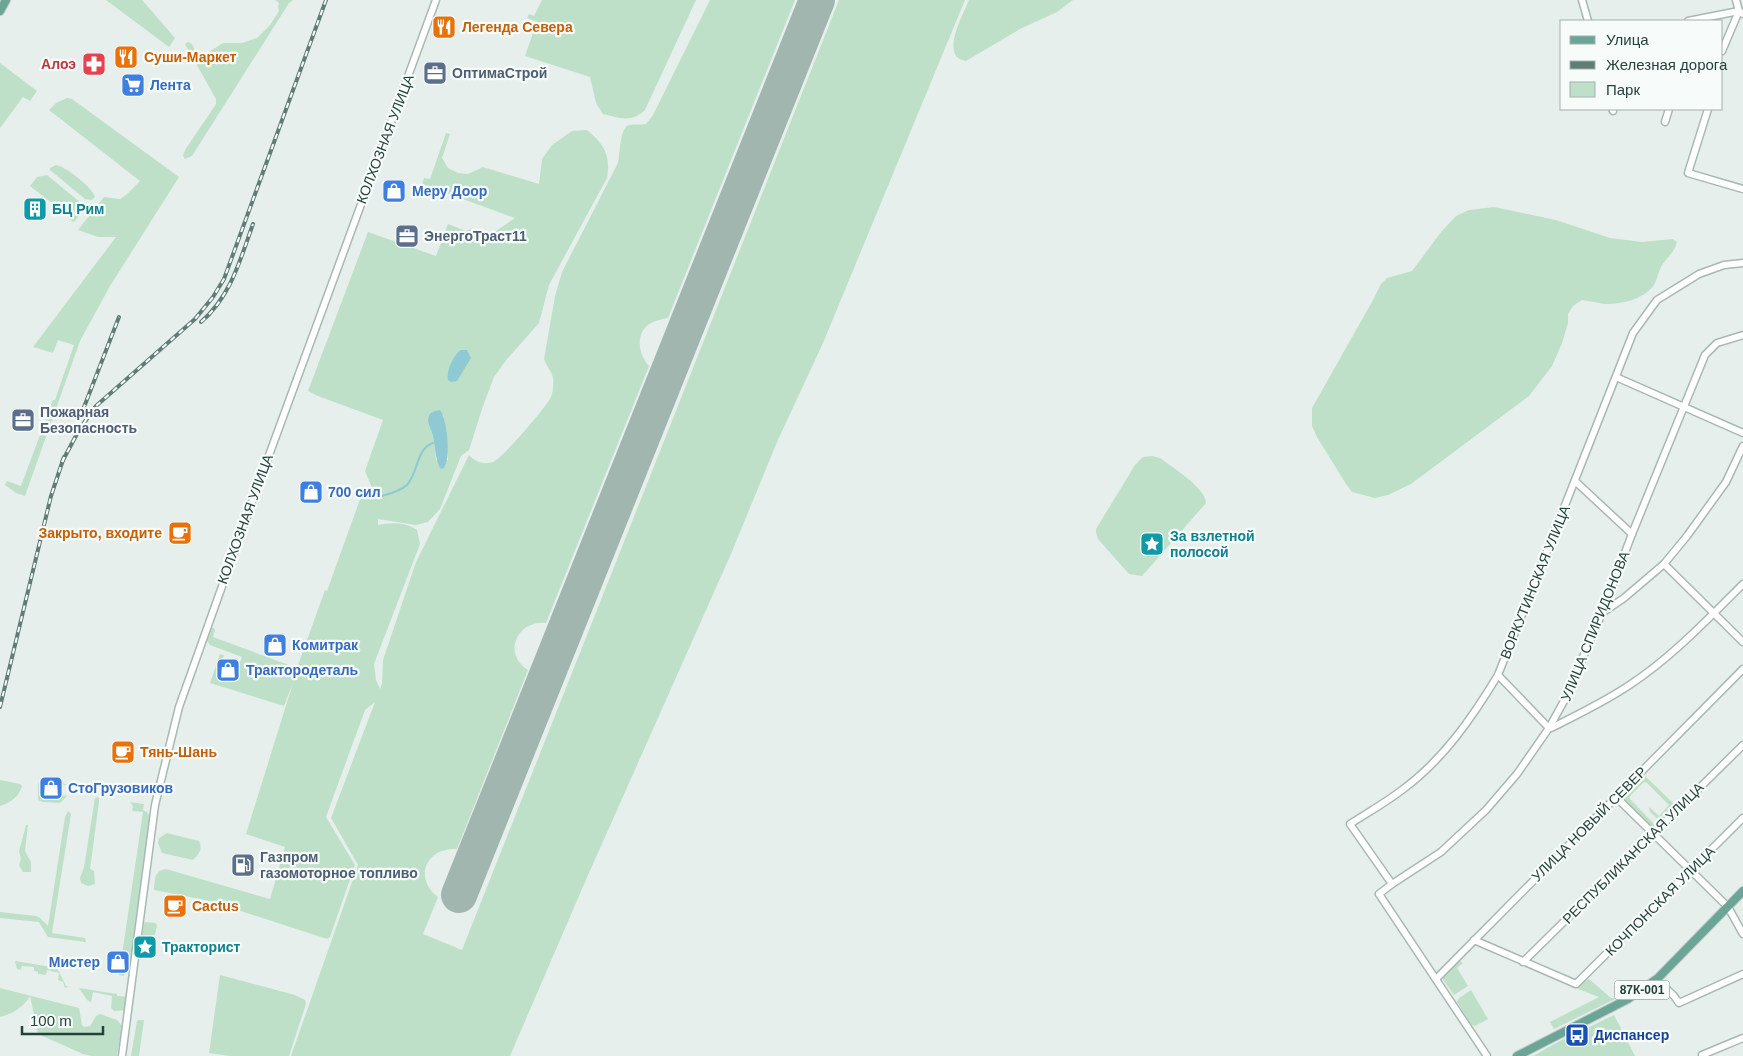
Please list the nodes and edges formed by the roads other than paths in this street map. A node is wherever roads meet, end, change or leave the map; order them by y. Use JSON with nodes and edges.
{"nodes":[{"id":1,"x":6,"y":0,"type":"edge"},
{"id":2,"x":436,"y":0,"type":"edge"},
{"id":3,"x":1582,"y":0,"type":"edge"},
{"id":4,"x":1736,"y":0,"type":"edge"},
{"id":5,"x":0,"y":11,"type":"edge"},
{"id":6,"x":1741,"y":13,"type":"edge"},
{"id":7,"x":1588,"y":20,"type":"edge"},
{"id":8,"x":1698,"y":20,"type":"edge"},
{"id":9,"x":1723,"y":49,"type":"edge"},
{"id":10,"x":1669,"y":110,"type":"edge"},
{"id":11,"x":1708,"y":110,"type":"edge"},
{"id":12,"x":1664,"y":122,"type":"dead end"},
{"id":13,"x":1743,"y":189,"type":"edge"},
{"id":14,"x":1743,"y":263,"type":"edge"},
{"id":15,"x":1743,"y":335,"type":"edge"},
{"id":16,"x":1616,"y":377,"type":"junction"},
{"id":17,"x":1683,"y":406,"type":"junction"},
{"id":18,"x":1743,"y":433,"type":"edge"},
{"id":19,"x":1743,"y":446,"type":"edge"},
{"id":20,"x":1575,"y":481,"type":"junction"},
{"id":21,"x":1632,"y":534,"type":"junction"},
{"id":22,"x":1664,"y":564,"type":"junction"},
{"id":23,"x":1743,"y":584,"type":"edge"},
{"id":24,"x":1602,"y":613,"type":"junction"},
{"id":25,"x":1714,"y":613,"type":"junction"},
{"id":26,"x":1743,"y":642,"type":"edge"},
{"id":27,"x":1743,"y":669,"type":"edge"},
{"id":28,"x":1498,"y":675,"type":"junction"},
{"id":29,"x":1550,"y":728,"type":"junction"},
{"id":30,"x":1743,"y":745,"type":"edge"},
{"id":31,"x":1616,"y":797,"type":"junction"},
{"id":32,"x":1743,"y":818,"type":"edge"},
{"id":33,"x":1653,"y":834,"type":"junction"},
{"id":34,"x":1690,"y":870,"type":"junction"},
{"id":35,"x":1392,"y":884,"type":"junction"},
{"id":36,"x":1743,"y":891,"type":"edge"},
{"id":37,"x":1728,"y":907,"type":"junction"},
{"id":38,"x":1743,"y":934,"type":"edge"},
{"id":39,"x":1474,"y":940,"type":"junction"},
{"id":40,"x":1523,"y":962,"type":"junction"},
{"id":41,"x":1743,"y":974,"type":"edge"},
{"id":42,"x":1436,"y":979,"type":"junction"},
{"id":43,"x":1656,"y":980,"type":"junction"},
{"id":44,"x":1743,"y":1038,"type":"edge"},
{"id":45,"x":1702,"y":1055,"type":"edge"},
{"id":46,"x":122,"y":1056,"type":"edge"},
{"id":47,"x":1487,"y":1056,"type":"edge"},
{"id":48,"x":1517,"y":1056,"type":"edge"}],
"edges":[{"from":1,"to":5,"type":"main road"},
{"from":2,"to":46,"type":"street","name":"КОЛХОЗНАЯ УЛИЦА"},
{"from":3,"to":7,"type":"street"},
{"from":4,"to":6,"type":"street"},
{"from":6,"to":8,"type":"street"},
{"from":6,"to":9,"type":"street"},
{"from":10,"to":12,"type":"street"},
{"from":11,"to":13,"type":"street"},
{"from":14,"to":16,"type":"street","name":"ВОРКУТИНСКАЯ УЛИЦА"},
{"from":15,"to":17,"type":"street","name":"УЛИЦА СПИРИДОНОВА"},
{"from":16,"to":17,"type":"street"},
{"from":16,"to":20,"type":"street","name":"ВОРКУТИНСКАЯ УЛИЦА"},
{"from":17,"to":18,"type":"street"},
{"from":17,"to":21,"type":"street","name":"УЛИЦА СПИРИДОНОВА"},
{"from":19,"to":22,"type":"street"},
{"from":20,"to":21,"type":"street"},
{"from":20,"to":28,"type":"street","name":"ВОРКУТИНСКАЯ УЛИЦА"},
{"from":21,"to":24,"type":"street","name":"УЛИЦА СПИРИДОНОВА"},
{"from":22,"to":24,"type":"street"},
{"from":22,"to":25,"type":"street"},
{"from":23,"to":25,"type":"street"},
{"from":24,"to":29,"type":"street","name":"УЛИЦА СПИРИДОНОВА"},
{"from":25,"to":26,"type":"street"},
{"from":25,"to":29,"type":"street"},
{"from":27,"to":31,"type":"street","name":"УЛИЦА НОВЫЙ СЕВЕР"},
{"from":28,"to":29,"type":"street"},
{"from":28,"to":35,"type":"street","name":"ВОРКУТИНСКАЯ УЛИЦА"},
{"from":29,"to":35,"type":"street","name":"УЛИЦА СПИРИДОНОВА"},
{"from":30,"to":33,"type":"street","name":"РЕСПУБЛИКАНСКАЯ УЛИЦА"},
{"from":31,"to":33,"type":"street"},
{"from":31,"to":39,"type":"street","name":"УЛИЦА НОВЫЙ СЕВЕР"},
{"from":32,"to":34,"type":"street","name":"КОЧПОНСКАЯ УЛИЦА"},
{"from":33,"to":34,"type":"street"},
{"from":33,"to":40,"type":"street","name":"РЕСПУБЛИКАНСКАЯ УЛИЦА"},
{"from":34,"to":37,"type":"street"},
{"from":34,"to":40,"type":"street","name":"КОЧПОНСКАЯ УЛИЦА"},
{"from":35,"to":42,"type":"street"},
{"from":36,"to":37,"type":"main road","number":"87К-001"},
{"from":37,"to":38,"type":"street"},
{"from":37,"to":43,"type":"main road","number":"87К-001"},
{"from":39,"to":40,"type":"street"},
{"from":39,"to":42,"type":"street","name":"УЛИЦА НОВЫЙ СЕВЕР"},
{"from":41,"to":43,"type":"street"},
{"from":42,"to":47,"type":"street"},
{"from":43,"to":48,"type":"main road","number":"87К-001"},
{"from":44,"to":45,"type":"street"}]}
